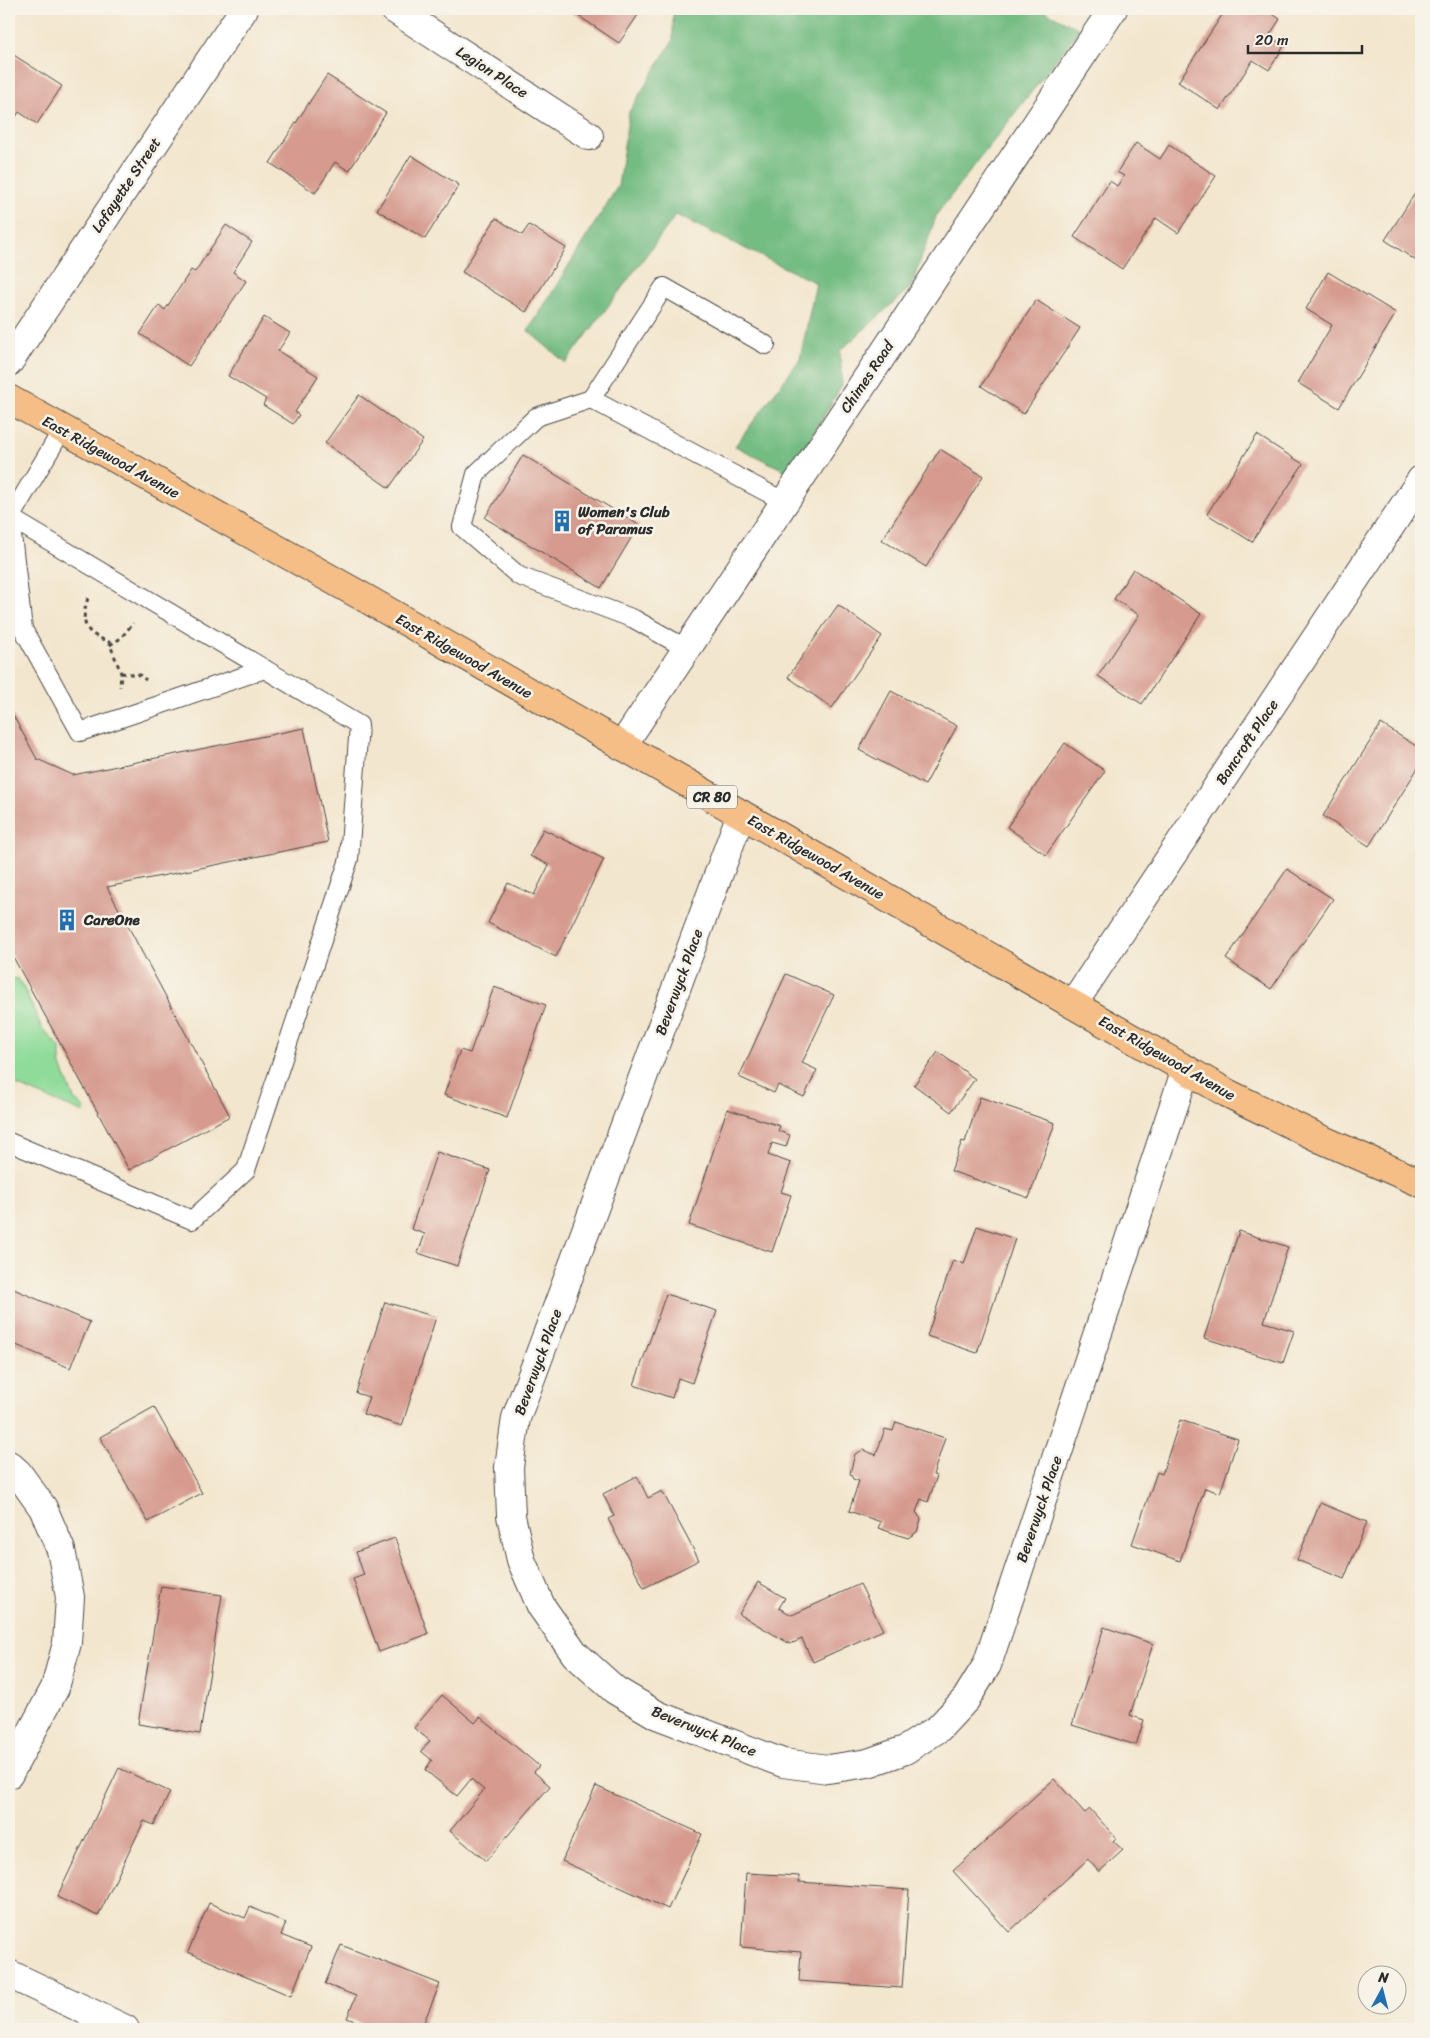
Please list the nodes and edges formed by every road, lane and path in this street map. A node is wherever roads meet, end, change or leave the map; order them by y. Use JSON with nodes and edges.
{"nodes":[{"id":1,"x":244,"y":9,"type":"edge"},
{"id":2,"x":394,"y":9,"type":"edge"},
{"id":3,"x":1113,"y":9,"type":"edge"},
{"id":4,"x":588,"y":136,"type":"dead end"},
{"id":5,"x":766,"y":345,"type":"dead end"},
{"id":6,"x":9,"y":362,"type":"edge"},
{"id":7,"x":9,"y":399,"type":"edge"},
{"id":8,"x":591,"y":399,"type":"junction"},
{"id":9,"x":62,"y":430,"type":"junction"},
{"id":10,"x":1421,"y":480,"type":"edge"},
{"id":11,"x":784,"y":502,"type":"junction"},
{"id":12,"x":9,"y":517,"type":"edge"},
{"id":13,"x":88,"y":597,"type":"dead end"},
{"id":14,"x":137,"y":615,"type":"dead end"},
{"id":15,"x":110,"y":645,"type":"junction"},
{"id":16,"x":687,"y":648,"type":"junction"},
{"id":17,"x":265,"y":669,"type":"junction"},
{"id":18,"x":121,"y":673,"type":"junction"},
{"id":19,"x":150,"y":683,"type":"dead end"},
{"id":20,"x":118,"y":691,"type":"dead end"},
{"id":21,"x":622,"y":746,"type":"junction"},
{"id":22,"x":741,"y":814,"type":"junction"},
{"id":23,"x":1073,"y":1004,"type":"junction"},
{"id":24,"x":1186,"y":1069,"type":"junction"},
{"id":25,"x":9,"y":1142,"type":"edge"},
{"id":26,"x":1421,"y":1183,"type":"edge"},
{"id":27,"x":9,"y":1465,"type":"edge"},
{"id":28,"x":9,"y":1774,"type":"edge"},
{"id":29,"x":9,"y":1974,"type":"edge"},
{"id":30,"x":126,"y":2029,"type":"edge"}],
"edges":[{"from":1,"to":6,"type":"street","name":"Lafayette Street"},
{"from":2,"to":4,"type":"street","name":"Legion Place"},
{"from":3,"to":11,"type":"street","name":"Chimes Road"},
{"from":5,"to":8,"type":"lane"},
{"from":7,"to":9,"type":"main road","name":"East Ridgewood Avenue","number":"CR 80"},
{"from":8,"to":11,"type":"lane"},
{"from":8,"to":16,"type":"lane"},
{"from":9,"to":12,"type":"lane"},
{"from":9,"to":21,"type":"main road","name":"East Ridgewood Avenue","number":"CR 80"},
{"from":10,"to":23,"type":"street","name":"Bancroft Place"},
{"from":11,"to":16,"type":"street","name":"Chimes Road"},
{"from":12,"to":17,"type":"lane"},
{"from":12,"to":17,"type":"lane"},
{"from":13,"to":15,"type":"path"},
{"from":14,"to":15,"type":"path"},
{"from":15,"to":18,"type":"path"},
{"from":16,"to":21,"type":"street","name":"Chimes Road"},
{"from":17,"to":25,"type":"lane"},
{"from":18,"to":19,"type":"path"},
{"from":18,"to":20,"type":"path"},
{"from":21,"to":22,"type":"main road","name":"East Ridgewood Avenue","number":"CR 80"},
{"from":22,"to":23,"type":"main road","name":"East Ridgewood Avenue","number":"CR 80"},
{"from":22,"to":24,"type":"street","name":"Beverwyck Place"},
{"from":23,"to":24,"type":"main road","name":"East Ridgewood Avenue","number":"CR 80"},
{"from":24,"to":26,"type":"main road","name":"East Ridgewood Avenue","number":"CR 80"},
{"from":27,"to":28,"type":"street"},
{"from":29,"to":30,"type":"street"}]}
